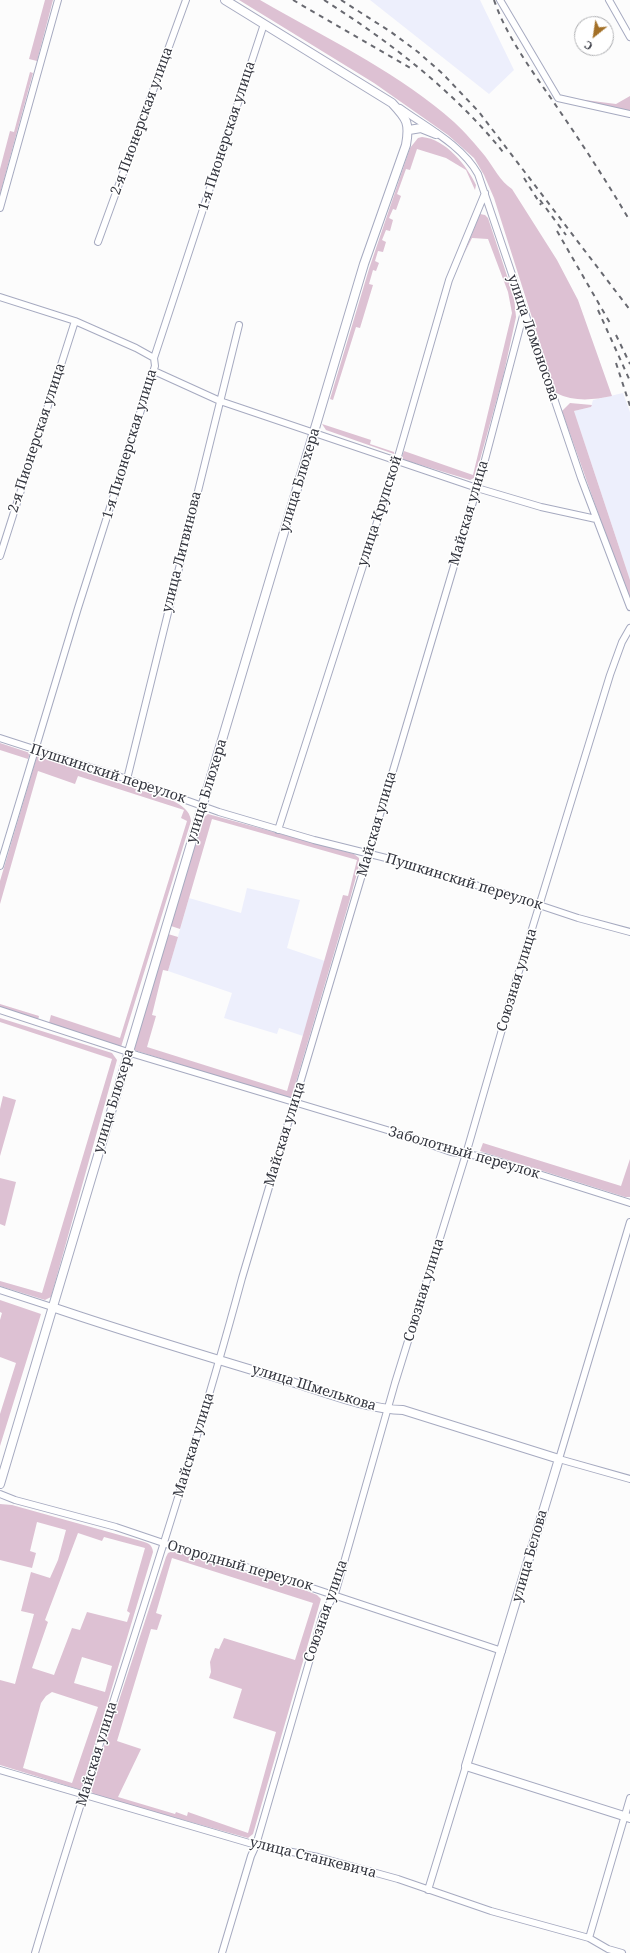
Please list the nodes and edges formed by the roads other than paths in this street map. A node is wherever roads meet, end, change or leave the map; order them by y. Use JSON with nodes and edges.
{"nodes":[{"id":1,"x":58,"y":0,"type":"edge"},
{"id":2,"x":186,"y":0,"type":"edge"},
{"id":3,"x":225,"y":0,"type":"edge"},
{"id":4,"x":500,"y":0,"type":"edge"},
{"id":5,"x":608,"y":0,"type":"edge"},
{"id":6,"x":264,"y":24,"type":"junction"},
{"id":7,"x":630,"y":37,"type":"edge"},
{"id":8,"x":392,"y":103,"type":"junction"},
{"id":9,"x":630,"y":114,"type":"edge"},
{"id":10,"x":409,"y":130,"type":"junction"},
{"id":11,"x":436,"y":134,"type":"junction"},
{"id":12,"x":485,"y":193,"type":"junction"},
{"id":13,"x":0,"y":208,"type":"edge"},
{"id":14,"x":98,"y":242,"type":"dead end"},
{"id":15,"x":0,"y":297,"type":"edge"},
{"id":16,"x":524,"y":312,"type":"junction"},
{"id":17,"x":75,"y":321,"type":"junction"},
{"id":18,"x":239,"y":325,"type":"dead end"},
{"id":19,"x":154,"y":358,"type":"junction"},
{"id":20,"x":154,"y":371,"type":"junction"},
{"id":21,"x":220,"y":401,"type":"junction"},
{"id":22,"x":314,"y":433,"type":"junction"},
{"id":23,"x":397,"y":460,"type":"junction"},
{"id":24,"x":477,"y":488,"type":"junction"},
{"id":25,"x":596,"y":519,"type":"junction"},
{"id":26,"x":0,"y":556,"type":"edge"},
{"id":27,"x":630,"y":607,"type":"edge"},
{"id":28,"x":630,"y":628,"type":"edge"},
{"id":29,"x":0,"y":738,"type":"edge"},
{"id":30,"x":36,"y":750,"type":"junction"},
{"id":31,"x":127,"y":779,"type":"junction"},
{"id":32,"x":202,"y":806,"type":"junction"},
{"id":33,"x":278,"y":830,"type":"junction"},
{"id":34,"x":368,"y":854,"type":"junction"},
{"id":35,"x":0,"y":866,"type":"edge"},
{"id":36,"x":540,"y":905,"type":"junction"},
{"id":37,"x":630,"y":932,"type":"edge"},
{"id":38,"x":0,"y":1010,"type":"edge"},
{"id":39,"x":128,"y":1052,"type":"junction"},
{"id":40,"x":295,"y":1102,"type":"junction"},
{"id":41,"x":466,"y":1154,"type":"junction"},
{"id":42,"x":630,"y":1203,"type":"edge"},
{"id":43,"x":630,"y":1222,"type":"edge"},
{"id":44,"x":0,"y":1290,"type":"edge"},
{"id":45,"x":52,"y":1307,"type":"junction"},
{"id":46,"x":220,"y":1360,"type":"junction"},
{"id":47,"x":387,"y":1410,"type":"junction"},
{"id":48,"x":559,"y":1459,"type":"junction"},
{"id":49,"x":630,"y":1479,"type":"edge"},
{"id":50,"x":0,"y":1484,"type":"edge"},
{"id":51,"x":0,"y":1494,"type":"edge"},
{"id":52,"x":163,"y":1544,"type":"junction"},
{"id":53,"x":335,"y":1594,"type":"junction"},
{"id":54,"x":502,"y":1651,"type":"junction"},
{"id":55,"x":466,"y":1766,"type":"junction"},
{"id":56,"x":0,"y":1770,"type":"edge"},
{"id":57,"x":85,"y":1795,"type":"junction"},
{"id":58,"x":630,"y":1798,"type":"edge"},
{"id":59,"x":627,"y":1817,"type":"edge"},
{"id":60,"x":256,"y":1845,"type":"junction"},
{"id":61,"x":428,"y":1890,"type":"junction"},
{"id":62,"x":589,"y":1938,"type":"junction"},
{"id":63,"x":608,"y":1951,"type":"edge"},
{"id":64,"x":35,"y":1953,"type":"edge"},
{"id":65,"x":222,"y":1953,"type":"edge"},
{"id":66,"x":622,"y":1953,"type":"edge"}],
"edges":[{"from":1,"to":13,"type":"street"},
{"from":2,"to":14,"type":"street","name":"2-я Пионерская улица"},
{"from":3,"to":6,"type":"street"},
{"from":4,"to":9,"type":"street"},
{"from":5,"to":7,"type":"street"},
{"from":6,"to":8,"type":"street"},
{"from":6,"to":19,"type":"street","name":"1-я Пионерская улица"},
{"from":8,"to":10,"type":"street"},
{"from":8,"to":11,"type":"street","name":"улица Ломоносова"},
{"from":10,"to":11,"type":"street"},
{"from":10,"to":22,"type":"street","name":"улица Блюхера"},
{"from":11,"to":12,"type":"street","name":"улица Ломоносова"},
{"from":12,"to":16,"type":"street","name":"улица Ломоносова"},
{"from":12,"to":23,"type":"street","name":"улица Крупской"},
{"from":15,"to":17,"type":"street"},
{"from":16,"to":24,"type":"street","name":"Майская улица"},
{"from":16,"to":25,"type":"street","name":"улица Ломоносова"},
{"from":17,"to":19,"type":"street"},
{"from":17,"to":26,"type":"street","name":"2-я Пионерская улица"},
{"from":18,"to":21,"type":"street","name":"улица Литвинова"},
{"from":19,"to":20,"type":"street","name":"1-я Пионерская улица"},
{"from":20,"to":21,"type":"street"},
{"from":20,"to":30,"type":"street","name":"1-я Пионерская улица"},
{"from":21,"to":22,"type":"street"},
{"from":21,"to":31,"type":"street","name":"улица Литвинова"},
{"from":22,"to":23,"type":"street"},
{"from":22,"to":32,"type":"street","name":"улица Блюхера"},
{"from":23,"to":24,"type":"street"},
{"from":23,"to":33,"type":"street","name":"улица Крупской"},
{"from":24,"to":25,"type":"street"},
{"from":24,"to":34,"type":"street","name":"Майская улица"},
{"from":25,"to":27,"type":"street","name":"улица Ломоносова"},
{"from":28,"to":36,"type":"street","name":"Союзная улица"},
{"from":29,"to":30,"type":"street","name":"Пушкинский переулок"},
{"from":30,"to":31,"type":"street","name":"Пушкинский переулок"},
{"from":30,"to":35,"type":"street","name":"1-я Пионерская улица"},
{"from":31,"to":32,"type":"street","name":"Пушкинский переулок"},
{"from":32,"to":33,"type":"street","name":"Пушкинский переулок"},
{"from":32,"to":39,"type":"street","name":"улица Блюхера"},
{"from":33,"to":34,"type":"street","name":"Пушкинский переулок"},
{"from":34,"to":36,"type":"street","name":"Пушкинский переулок"},
{"from":34,"to":40,"type":"street","name":"Майская улица"},
{"from":36,"to":37,"type":"street","name":"Пушкинский переулок"},
{"from":36,"to":41,"type":"street","name":"Союзная улица"},
{"from":38,"to":39,"type":"street","name":"Заболотный переулок"},
{"from":39,"to":40,"type":"street","name":"Заболотный переулок"},
{"from":39,"to":45,"type":"street","name":"улица Блюхера"},
{"from":40,"to":41,"type":"street","name":"Заболотный переулок"},
{"from":40,"to":46,"type":"street","name":"Майская улица"},
{"from":41,"to":42,"type":"street","name":"Заболотный переулок"},
{"from":41,"to":47,"type":"street","name":"Союзная улица"},
{"from":43,"to":48,"type":"street","name":"улица Белова"},
{"from":44,"to":45,"type":"street","name":"улица Шмелькова"},
{"from":45,"to":46,"type":"street","name":"улица Шмелькова"},
{"from":45,"to":50,"type":"street","name":"улица Блюхера"},
{"from":46,"to":47,"type":"street","name":"улица Шмелькова"},
{"from":46,"to":52,"type":"street","name":"Майская улица"},
{"from":47,"to":48,"type":"street","name":"улица Шмелькова"},
{"from":47,"to":53,"type":"street","name":"Союзная улица"},
{"from":48,"to":49,"type":"street","name":"улица Шмелькова"},
{"from":48,"to":54,"type":"street","name":"улица Белова"},
{"from":51,"to":52,"type":"street","name":"Огородный переулок"},
{"from":52,"to":53,"type":"street","name":"Огородный переулок"},
{"from":52,"to":57,"type":"street","name":"Майская улица"},
{"from":53,"to":54,"type":"street","name":"Огородный переулок"},
{"from":53,"to":60,"type":"street","name":"Союзная улица"},
{"from":54,"to":55,"type":"street","name":"улица Белова"},
{"from":55,"to":59,"type":"street"},
{"from":55,"to":61,"type":"street","name":"улица Белова"},
{"from":56,"to":57,"type":"street","name":"улица Станкевича"},
{"from":57,"to":60,"type":"street","name":"улица Станкевича"},
{"from":57,"to":64,"type":"street","name":"Майская улица"},
{"from":58,"to":59,"type":"street"},
{"from":59,"to":62,"type":"street"},
{"from":60,"to":61,"type":"street","name":"улица Станкевича"},
{"from":60,"to":65,"type":"street","name":"Союзная улица"},
{"from":61,"to":62,"type":"street","name":"улица Станкевича"},
{"from":62,"to":63,"type":"street","name":"улица Станкевича"},
{"from":63,"to":66,"type":"street","name":"улица Станкевича"}]}
